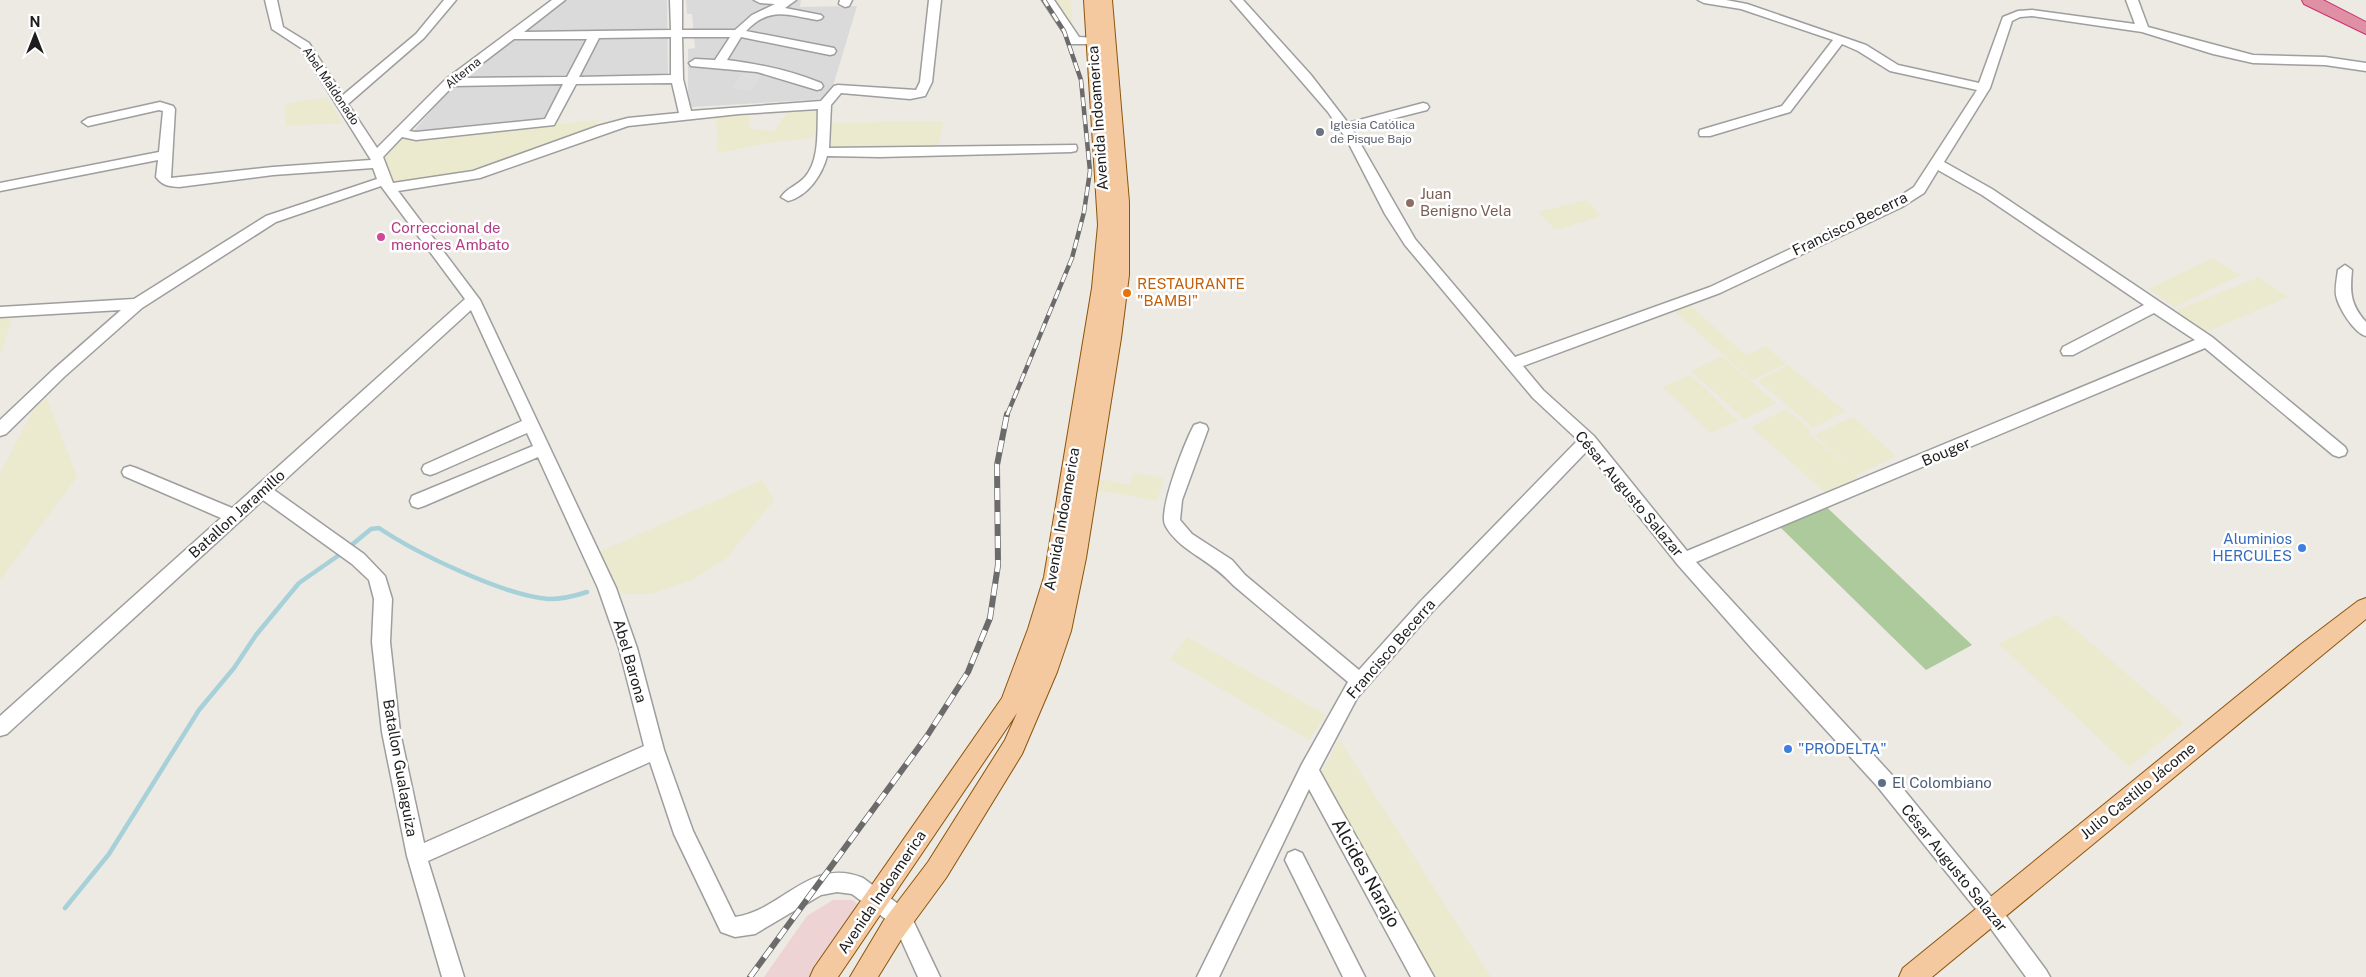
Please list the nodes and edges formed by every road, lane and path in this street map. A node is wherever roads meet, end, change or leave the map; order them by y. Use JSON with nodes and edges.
{"nodes":[{"id":1,"x":271,"y":0,"type":"edge"},
{"id":2,"x":450,"y":0,"type":"edge"},
{"id":3,"x":559,"y":0,"type":"edge"},
{"id":4,"x":676,"y":0,"type":"edge"},
{"id":5,"x":760,"y":0,"type":"edge"},
{"id":6,"x":935,"y":0,"type":"edge"},
{"id":7,"x":1048,"y":0,"type":"edge"},
{"id":8,"x":1238,"y":0,"type":"edge"},
{"id":9,"x":1704,"y":0,"type":"edge"},
{"id":10,"x":2132,"y":0,"type":"edge"},
{"id":11,"x":2312,"y":0,"type":"edge"},
{"id":12,"x":2335,"y":0,"type":"edge"},
{"id":13,"x":2341,"y":0,"type":"edge"},
{"id":14,"x":789,"y":1,"type":"edge"},
{"id":15,"x":1098,"y":1,"type":"edge"},
{"id":16,"x":775,"y":10,"type":"junction"},
{"id":17,"x":2366,"y":13,"type":"edge"},
{"id":18,"x":817,"y":17,"type":"dead end"},
{"id":19,"x":2366,"y":24,"type":"edge"},
{"id":20,"x":2142,"y":29,"type":"junction"},
{"id":21,"x":2366,"y":29,"type":"edge"},
{"id":22,"x":676,"y":33,"type":"junction"},
{"id":23,"x":595,"y":34,"type":"junction"},
{"id":24,"x":738,"y":34,"type":"junction"},
{"id":25,"x":511,"y":36,"type":"junction"},
{"id":26,"x":1840,"y":39,"type":"junction"},
{"id":27,"x":1092,"y":41,"type":"junction"},
{"id":28,"x":830,"y":51,"type":"dead end"},
{"id":29,"x":720,"y":62,"type":"junction"},
{"id":30,"x":695,"y":63,"type":"dead end"},
{"id":31,"x":2366,"y":67,"type":"edge"},
{"id":32,"x":677,"y":78,"type":"junction"},
{"id":33,"x":570,"y":80,"type":"junction"},
{"id":34,"x":450,"y":82,"type":"junction"},
{"id":35,"x":816,"y":86,"type":"dead end"},
{"id":36,"x":1984,"y":88,"type":"junction"},
{"id":37,"x":343,"y":102,"type":"junction"},
{"id":38,"x":825,"y":104,"type":"junction"},
{"id":39,"x":1423,"y":107,"type":"dead end"},
{"id":40,"x":686,"y":116,"type":"junction"},
{"id":41,"x":88,"y":122,"type":"dead end"},
{"id":42,"x":1346,"y":127,"type":"junction"},
{"id":43,"x":401,"y":133,"type":"junction"},
{"id":44,"x":1705,"y":133,"type":"dead end"},
{"id":45,"x":1071,"y":148,"type":"dead end"},
{"id":46,"x":821,"y":152,"type":"junction"},
{"id":47,"x":165,"y":155,"type":"junction"},
{"id":48,"x":376,"y":160,"type":"junction"},
{"id":49,"x":1936,"y":163,"type":"junction"},
{"id":50,"x":387,"y":184,"type":"junction"},
{"id":51,"x":0,"y":188,"type":"edge"},
{"id":52,"x":788,"y":197,"type":"dead end"},
{"id":53,"x":2345,"y":270,"type":"dead end"},
{"id":54,"x":474,"y":300,"type":"junction"},
{"id":55,"x":137,"y":304,"type":"junction"},
{"id":56,"x":2155,"y":306,"type":"junction"},
{"id":57,"x":0,"y":312,"type":"edge"},
{"id":58,"x":2366,"y":331,"type":"edge"},
{"id":59,"x":2207,"y":341,"type":"junction"},
{"id":60,"x":2068,"y":351,"type":"dead end"},
{"id":61,"x":1512,"y":364,"type":"junction"},
{"id":62,"x":531,"y":424,"type":"junction"},
{"id":63,"x":1200,"y":429,"type":"dead end"},
{"id":64,"x":0,"y":430,"type":"edge"},
{"id":65,"x":1588,"y":440,"type":"junction"},
{"id":66,"x":541,"y":448,"type":"junction"},
{"id":67,"x":2339,"y":450,"type":"dead end"},
{"id":68,"x":430,"y":469,"type":"dead end"},
{"id":69,"x":130,"y":472,"type":"dead end"},
{"id":70,"x":262,"y":491,"type":"junction"},
{"id":71,"x":418,"y":501,"type":"dead end"},
{"id":72,"x":234,"y":516,"type":"junction"},
{"id":73,"x":1684,"y":560,"type":"junction"},
{"id":74,"x":2366,"y":607,"type":"edge"},
{"id":75,"x":1360,"y":681,"type":"junction"},
{"id":76,"x":0,"y":728,"type":"edge"},
{"id":77,"x":655,"y":750,"type":"junction"},
{"id":78,"x":1309,"y":770,"type":"junction"},
{"id":79,"x":417,"y":856,"type":"junction"},
{"id":80,"x":1295,"y":860,"type":"dead end"},
{"id":81,"x":876,"y":900,"type":"junction"},
{"id":82,"x":1991,"y":912,"type":"junction"},
{"id":83,"x":902,"y":919,"type":"junction"},
{"id":84,"x":453,"y":977,"type":"edge"},
{"id":85,"x":824,"y":977,"type":"edge"},
{"id":86,"x":862,"y":977,"type":"edge"},
{"id":87,"x":929,"y":977,"type":"edge"},
{"id":88,"x":1208,"y":977,"type":"edge"},
{"id":89,"x":1354,"y":977,"type":"edge"},
{"id":90,"x":1423,"y":977,"type":"edge"},
{"id":91,"x":1912,"y":977,"type":"edge"},
{"id":92,"x":2039,"y":977,"type":"edge"}],
"edges":[{"from":1,"to":37,"type":"street","name":"Abel Maldonado"},
{"from":2,"to":37,"type":"street"},
{"from":3,"to":25,"type":"street","name":"Alterna"},
{"from":4,"to":22,"type":"street"},
{"from":5,"to":14,"type":"street"},
{"from":6,"to":38,"type":"street"},
{"from":7,"to":27,"type":"street"},
{"from":8,"to":42,"type":"street","name":"César Augusto Salazar"},
{"from":9,"to":26,"type":"street"},
{"from":10,"to":20,"type":"street"},
{"from":11,"to":19,"type":"highway"},
{"from":11,"to":21,"type":"highway"},
{"from":12,"to":17,"type":"highway"},
{"from":13,"to":17,"type":"highway"},
{"from":14,"to":16,"type":"street"},
{"from":15,"to":27,"type":"main road","name":"Avenida Indoamerica"},
{"from":15,"to":83,"type":"main road","name":"Avenida Indoamerica"},
{"from":16,"to":18,"type":"street"},
{"from":16,"to":24,"type":"street"},
{"from":20,"to":31,"type":"street","name":"Francisco Becerra"},
{"from":20,"to":36,"type":"street","name":"Francisco Becerra"},
{"from":22,"to":23,"type":"street"},
{"from":22,"to":24,"type":"street"},
{"from":22,"to":32,"type":"street"},
{"from":23,"to":25,"type":"street"},
{"from":23,"to":33,"type":"street"},
{"from":24,"to":28,"type":"street"},
{"from":24,"to":29,"type":"street"},
{"from":25,"to":34,"type":"street","name":"Alterna"},
{"from":26,"to":36,"type":"street"},
{"from":26,"to":44,"type":"street"},
{"from":27,"to":81,"type":"main road","name":"Avenida Indoamerica"},
{"from":29,"to":30,"type":"street"},
{"from":29,"to":35,"type":"street"},
{"from":32,"to":33,"type":"street"},
{"from":32,"to":40,"type":"street"},
{"from":33,"to":34,"type":"street"},
{"from":33,"to":43,"type":"street"},
{"from":34,"to":43,"type":"street","name":"Alterna"},
{"from":36,"to":49,"type":"street","name":"Francisco Becerra"},
{"from":37,"to":48,"type":"street","name":"Abel Maldonado"},
{"from":38,"to":40,"type":"street"},
{"from":38,"to":46,"type":"street"},
{"from":39,"to":42,"type":"street"},
{"from":40,"to":50,"type":"street"},
{"from":41,"to":47,"type":"street"},
{"from":42,"to":61,"type":"street","name":"César Augusto Salazar"},
{"from":43,"to":48,"type":"street","name":"Alterna"},
{"from":45,"to":46,"type":"street"},
{"from":46,"to":52,"type":"street"},
{"from":47,"to":48,"type":"street"},
{"from":47,"to":51,"type":"street"},
{"from":48,"to":50,"type":"street","name":"Abel Maldonado"},
{"from":49,"to":56,"type":"street"},
{"from":49,"to":61,"type":"street","name":"Francisco Becerra"},
{"from":50,"to":54,"type":"street","name":"Abel Barona"},
{"from":50,"to":55,"type":"street"},
{"from":53,"to":58,"type":"street"},
{"from":54,"to":62,"type":"street","name":"Abel Barona"},
{"from":54,"to":70,"type":"street","name":"Batallon Jaramillo"},
{"from":55,"to":57,"type":"street"},
{"from":55,"to":64,"type":"street"},
{"from":56,"to":59,"type":"street"},
{"from":56,"to":60,"type":"street"},
{"from":59,"to":67,"type":"street"},
{"from":59,"to":73,"type":"street","name":"Bouger"},
{"from":61,"to":65,"type":"street","name":"César Augusto Salazar"},
{"from":62,"to":66,"type":"street","name":"Abel Barona"},
{"from":62,"to":68,"type":"street"},
{"from":63,"to":75,"type":"street"},
{"from":65,"to":73,"type":"street","name":"César Augusto Salazar"},
{"from":65,"to":75,"type":"street","name":"Francisco Becerra"},
{"from":66,"to":71,"type":"street"},
{"from":66,"to":77,"type":"street","name":"Abel Barona"},
{"from":69,"to":72,"type":"street"},
{"from":70,"to":72,"type":"street","name":"Batallon Jaramillo"},
{"from":70,"to":79,"type":"street","name":"Batallon Gualaguiza"},
{"from":72,"to":76,"type":"street","name":"Batallon Jaramillo"},
{"from":73,"to":82,"type":"street","name":"César Augusto Salazar"},
{"from":74,"to":82,"type":"main road","name":"Julio Castillo Jácome"},
{"from":75,"to":78,"type":"street","name":"Francisco Becerra"},
{"from":77,"to":79,"type":"street"},
{"from":77,"to":81,"type":"street","name":"Abel Barona"},
{"from":78,"to":88,"type":"street","name":"Francisco Becerra"},
{"from":78,"to":90,"type":"street","name":"Alcides Narajo"},
{"from":79,"to":84,"type":"street","name":"Batallon Gualaguiza"},
{"from":80,"to":89,"type":"street"},
{"from":81,"to":83,"type":"street","name":"Abel Barona"},
{"from":81,"to":85,"type":"main road","name":"Avenida Indoamerica"},
{"from":82,"to":91,"type":"main road","name":"Julio Castillo Jácome"},
{"from":82,"to":92,"type":"street","name":"César Augusto Salazar"},
{"from":83,"to":86,"type":"main road","name":"Avenida Indoamerica"},
{"from":83,"to":87,"type":"street","name":"Abel Barona"}]}
